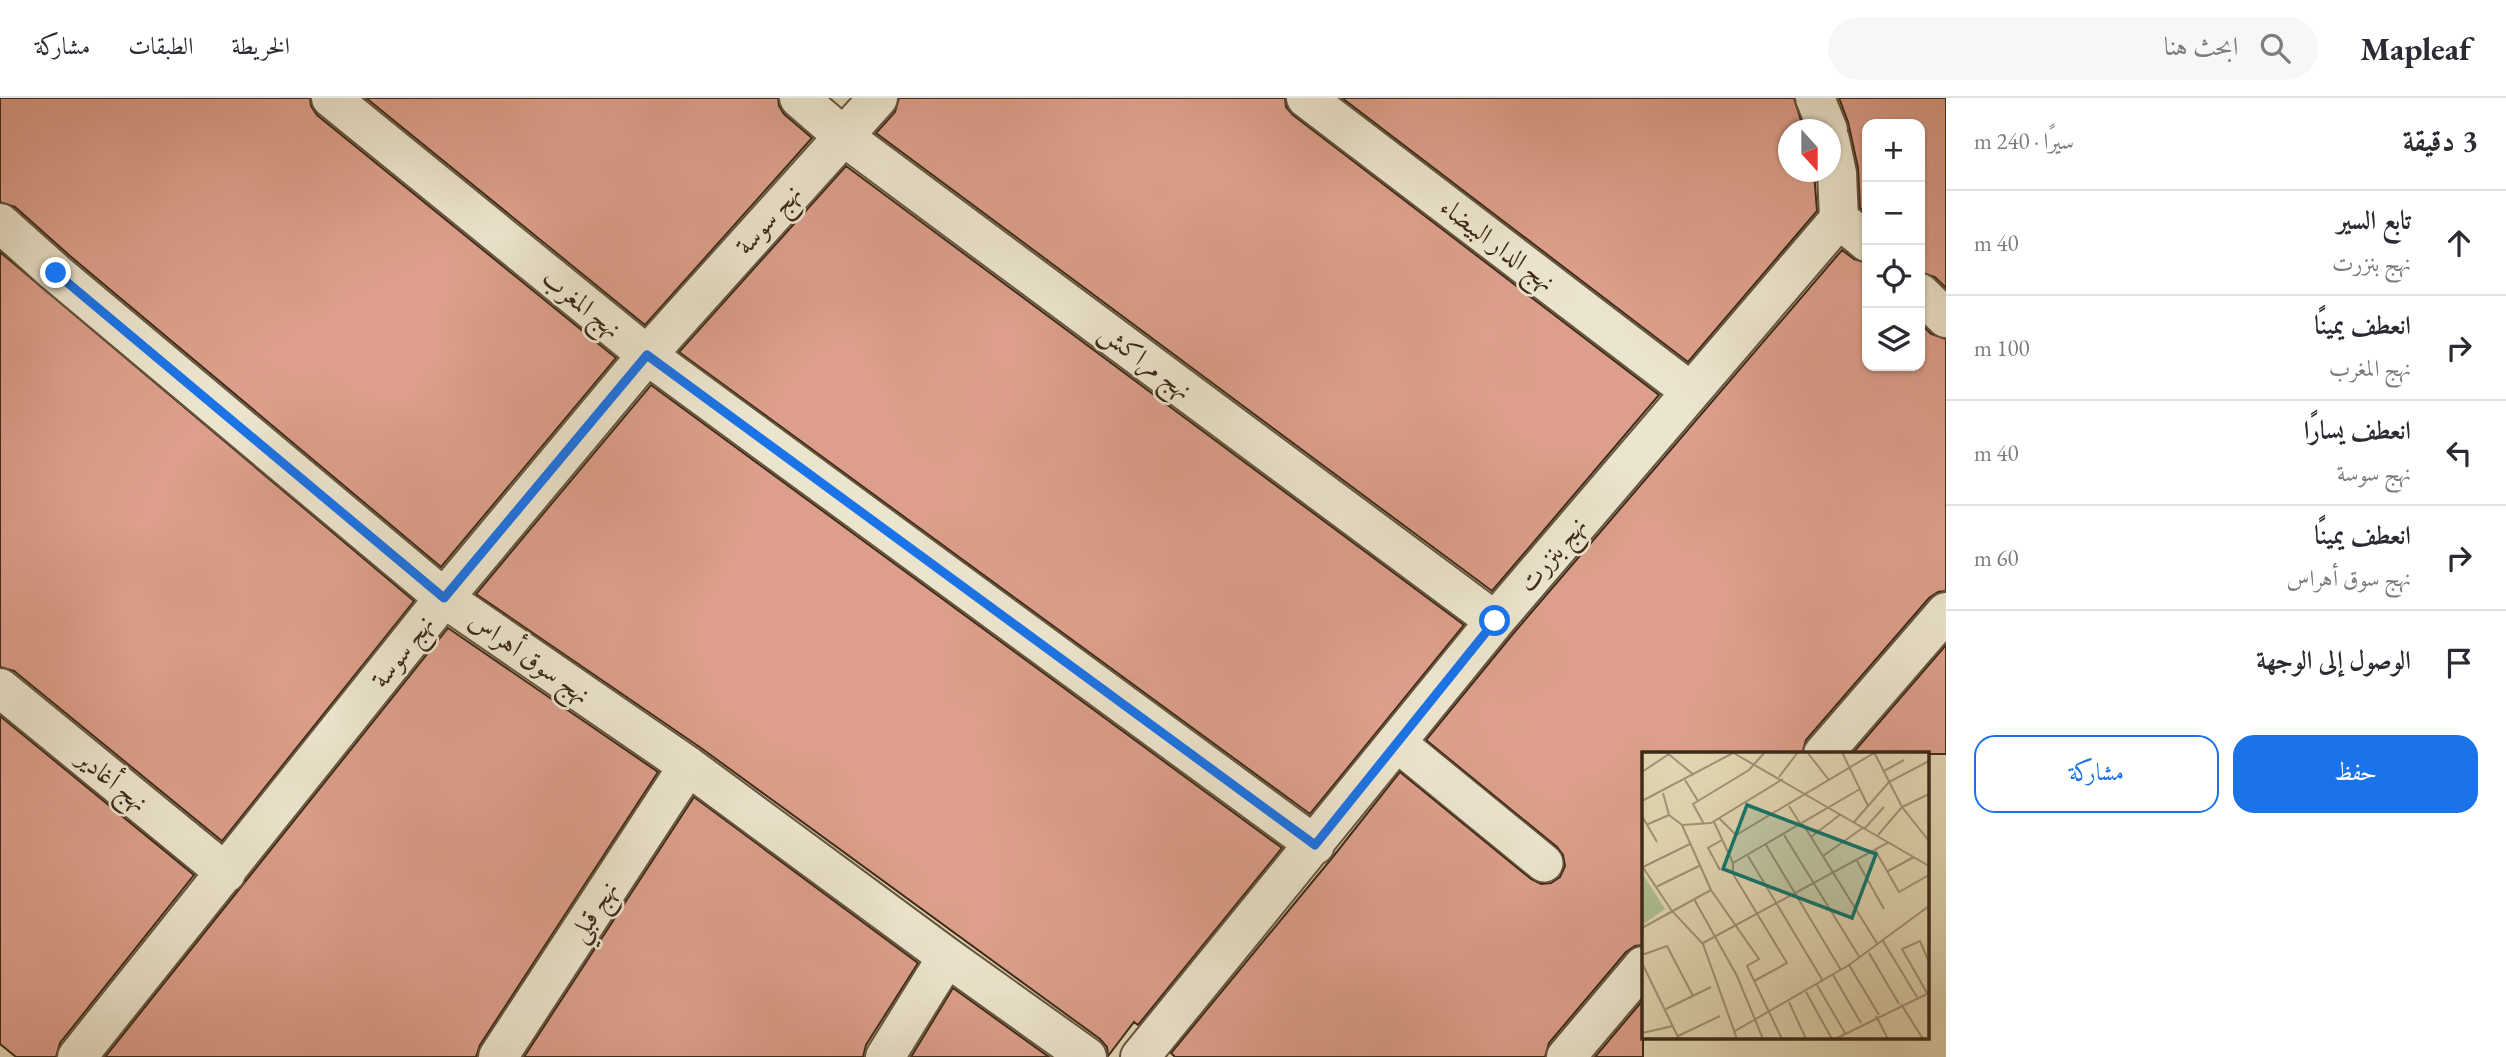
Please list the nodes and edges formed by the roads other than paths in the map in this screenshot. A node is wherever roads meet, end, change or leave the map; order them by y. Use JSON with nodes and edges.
{"nodes":[{"id":1,"x":331,"y":98,"type":"edge"},
{"id":2,"x":799,"y":98,"type":"edge"},
{"id":3,"x":878,"y":98,"type":"edge"},
{"id":4,"x":1306,"y":98,"type":"edge"},
{"id":5,"x":1815,"y":98,"type":"edge"},
{"id":6,"x":1824,"y":119,"type":"edge"},
{"id":7,"x":843,"y":135,"type":"junction"},
{"id":8,"x":1839,"y":182,"type":"edge"},
{"id":9,"x":0,"y":223,"type":"edge"},
{"id":10,"x":1853,"y":231,"type":"edge"},
{"id":11,"x":1925,"y":298,"type":"edge"},
{"id":12,"x":1946,"y":318,"type":"edge"},
{"id":13,"x":647,"y":355,"type":"junction"},
{"id":14,"x":1690,"y":391,"type":"junction"},
{"id":15,"x":444,"y":598,"type":"junction"},
{"id":16,"x":1946,"y":612,"type":"edge"},
{"id":17,"x":1495,"y":621,"type":"junction"},
{"id":18,"x":0,"y":688,"type":"edge"},
{"id":19,"x":1396,"y":742,"type":"junction"},
{"id":20,"x":1825,"y":752,"type":"edge"},
{"id":21,"x":688,"y":766,"type":"junction"},
{"id":22,"x":1315,"y":845,"type":"junction"},
{"id":23,"x":1544,"y":863,"type":"dead end"},
{"id":24,"x":226,"y":873,"type":"junction"},
{"id":25,"x":947,"y":957,"type":"junction"},
{"id":26,"x":1642,"y":967,"type":"edge"},
{"id":27,"x":77,"y":1057,"type":"edge"},
{"id":28,"x":498,"y":1057,"type":"edge"},
{"id":29,"x":886,"y":1057,"type":"edge"},
{"id":30,"x":1087,"y":1057,"type":"edge"},
{"id":31,"x":1140,"y":1057,"type":"edge"},
{"id":32,"x":1566,"y":1057,"type":"edge"}],
"edges":[{"from":1,"to":13,"type":"street","name":"نهج المغرب"},
{"from":2,"to":7,"type":"street","name":"نهج مراكش"},
{"from":3,"to":7,"type":"street","name":"نهج سوسة"},
{"from":4,"to":14,"type":"street","name":"نهج الدار البيضاء"},
{"from":5,"to":6,"type":"street"},
{"from":7,"to":13,"type":"street","name":"نهج سوسة"},
{"from":7,"to":17,"type":"street","name":"نهج مراكش"},
{"from":8,"to":10,"type":"street"},
{"from":9,"to":15,"type":"street","name":"نهج سوق أهراس"},
{"from":10,"to":14,"type":"street","name":"نهج بنزرت"},
{"from":11,"to":12,"type":"street"},
{"from":13,"to":15,"type":"street","name":"نهج سوسة"},
{"from":13,"to":22,"type":"street","name":"نهج المغرب"},
{"from":14,"to":17,"type":"street","name":"نهج بنزرت"},
{"from":15,"to":21,"type":"street","name":"نهج سوق أهراس"},
{"from":15,"to":24,"type":"street","name":"نهج سوسة"},
{"from":16,"to":20,"type":"street"},
{"from":17,"to":19,"type":"street","name":"نهج بنزرت"},
{"from":18,"to":24,"type":"street","name":"نهج أغادير"},
{"from":19,"to":22,"type":"street","name":"نهج بنزرت"},
{"from":19,"to":23,"type":"street"},
{"from":21,"to":25,"type":"street","name":"نهج سوق أهراس"},
{"from":21,"to":28,"type":"street","name":"نهج قبلي"},
{"from":22,"to":31,"type":"street","name":"نهج بنزرت"},
{"from":24,"to":27,"type":"street","name":"نهج سوسة"},
{"from":25,"to":29,"type":"street"},
{"from":25,"to":30,"type":"street","name":"نهج سوق أهراس"},
{"from":26,"to":32,"type":"street"}]}
